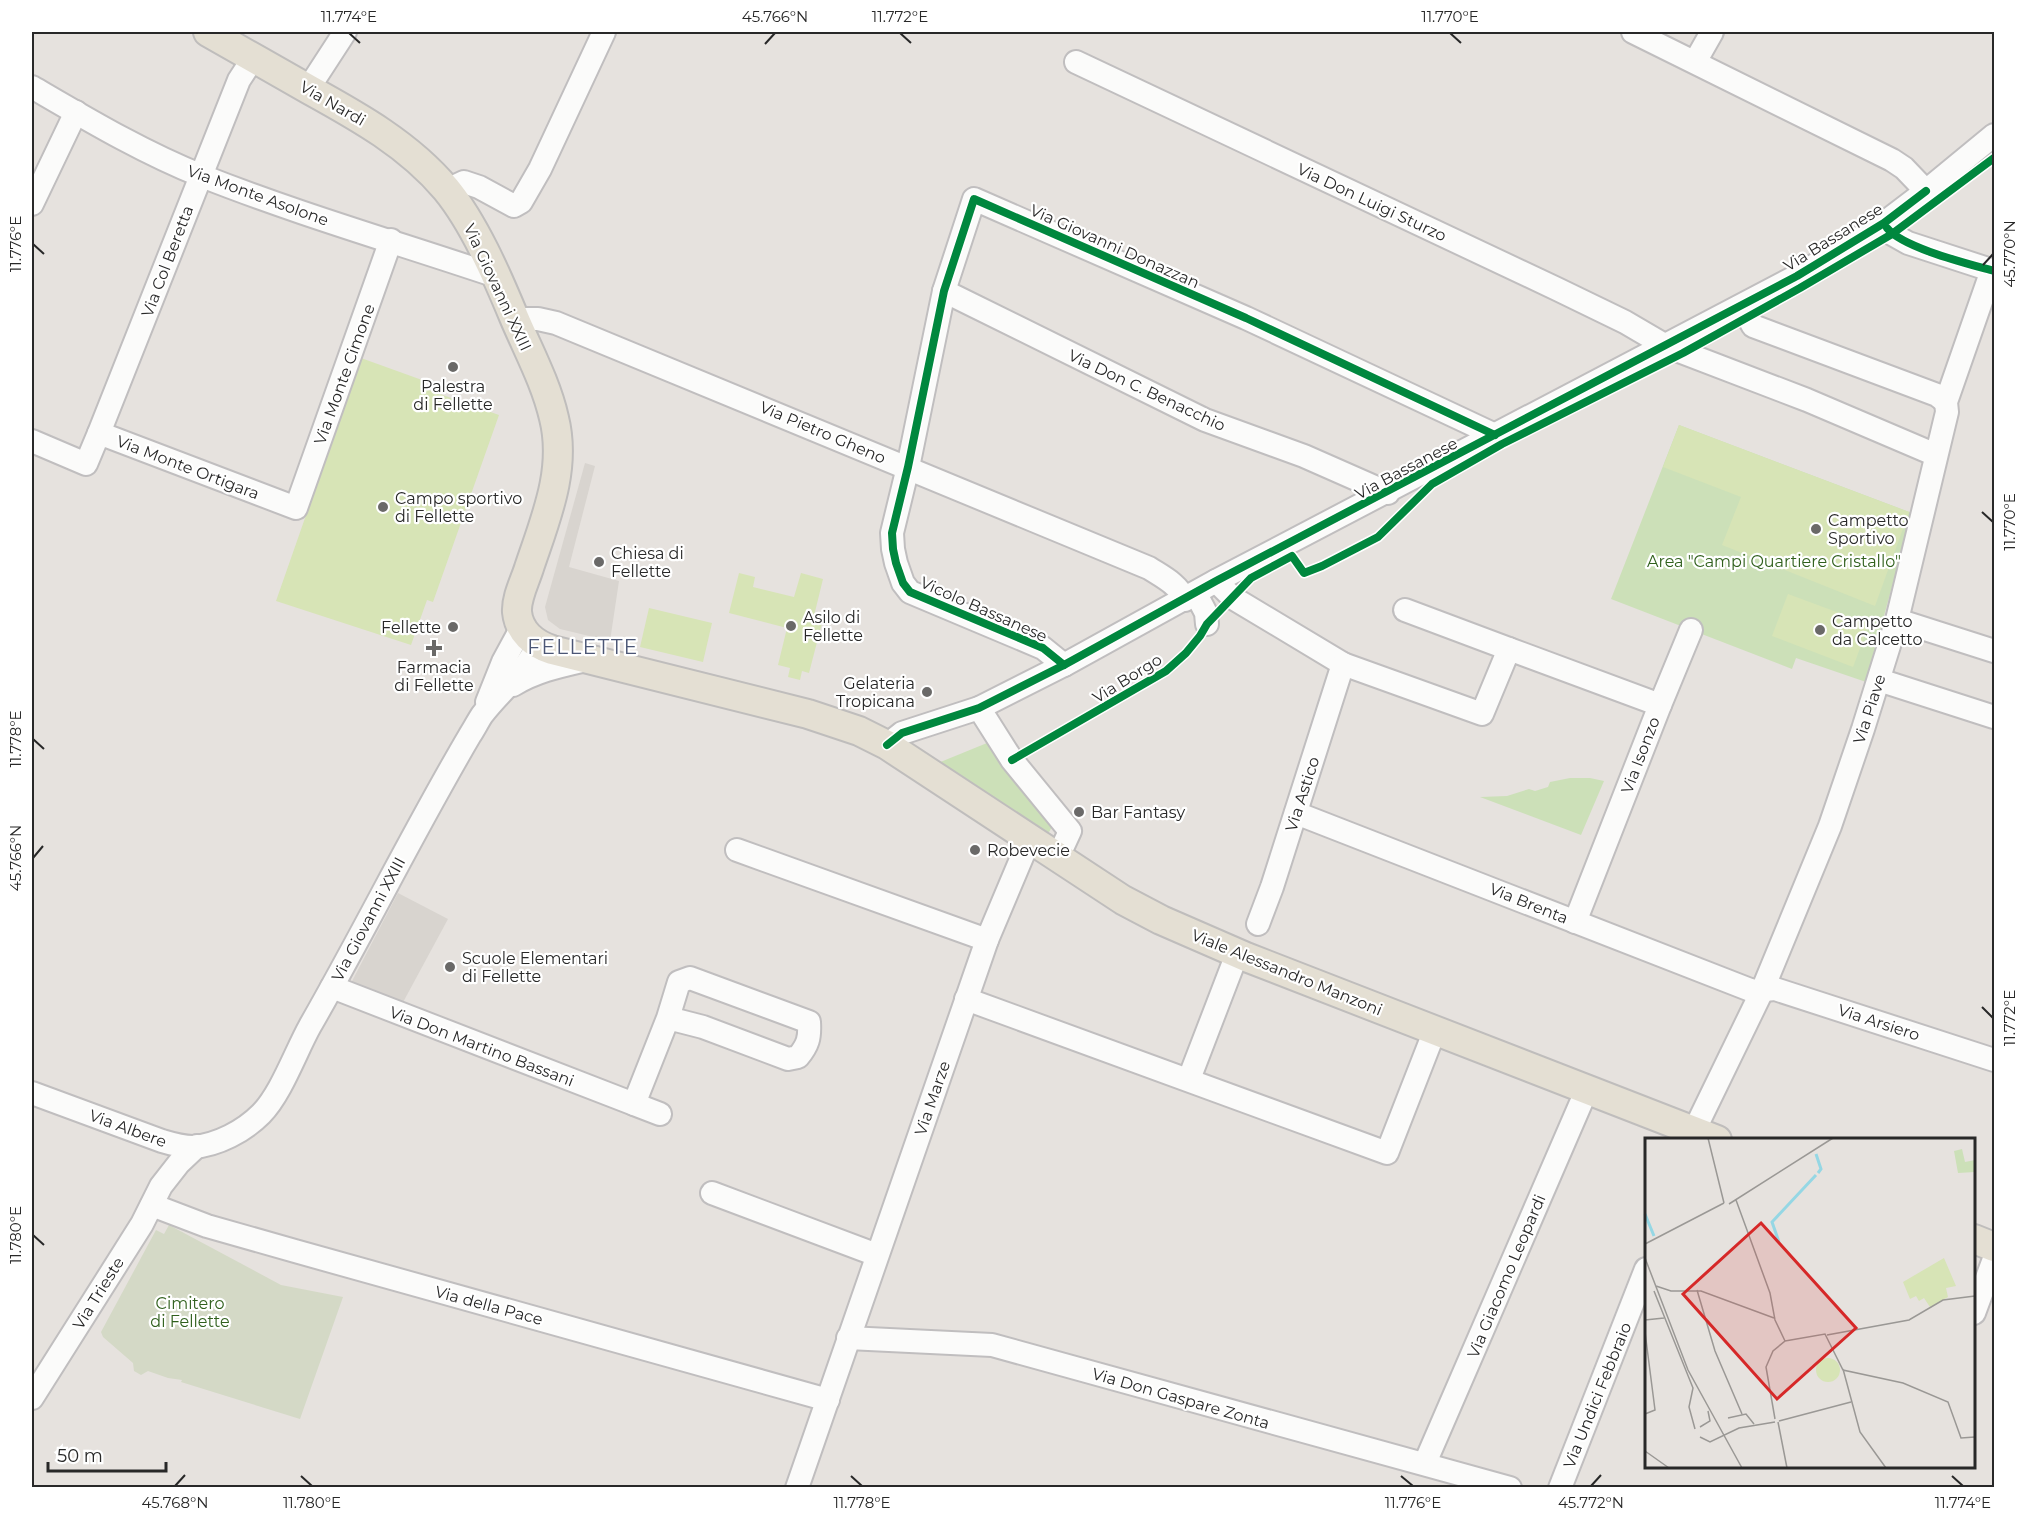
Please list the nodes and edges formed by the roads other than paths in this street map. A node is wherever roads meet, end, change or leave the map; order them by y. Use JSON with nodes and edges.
{"nodes":[{"id":1,"x":208,"y":32,"type":"edge"},
{"id":2,"x":345,"y":32,"type":"edge"},
{"id":3,"x":604,"y":32,"type":"edge"},
{"id":4,"x":1633,"y":32,"type":"edge"},
{"id":5,"x":1713,"y":32,"type":"edge"},
{"id":6,"x":254,"y":57,"type":"junction"},
{"id":7,"x":1076,"y":62,"type":"dead end"},
{"id":8,"x":1695,"y":62,"type":"junction"},
{"id":9,"x":32,"y":87,"type":"edge"},
{"id":10,"x":308,"y":89,"type":"junction"},
{"id":11,"x":76,"y":112,"type":"junction"},
{"id":12,"x":1995,"y":135,"type":"edge"},
{"id":13,"x":201,"y":175,"type":"junction"},
{"id":14,"x":447,"y":190,"type":"junction"},
{"id":15,"x":1926,"y":191,"type":"junction"},
{"id":16,"x":32,"y":204,"type":"edge"},
{"id":17,"x":1884,"y":223,"type":"junction"},
{"id":18,"x":391,"y":240,"type":"junction"},
{"id":19,"x":1994,"y":272,"type":"edge"},
{"id":20,"x":496,"y":276,"type":"junction"},
{"id":21,"x":944,"y":291,"type":"junction"},
{"id":22,"x":1742,"y":306,"type":"junction"},
{"id":23,"x":515,"y":319,"type":"junction"},
{"id":24,"x":1666,"y":346,"type":"junction"},
{"id":25,"x":1946,"y":402,"type":"junction"},
{"id":26,"x":99,"y":433,"type":"junction"},
{"id":27,"x":1495,"y":435,"type":"junction"},
{"id":28,"x":32,"y":441,"type":"edge"},
{"id":29,"x":1936,"y":455,"type":"junction"},
{"id":30,"x":908,"y":467,"type":"junction"},
{"id":31,"x":1388,"y":493,"type":"junction"},
{"id":32,"x":296,"y":508,"type":"joint"},
{"id":33,"x":1216,"y":581,"type":"junction"},
{"id":34,"x":1190,"y":597,"type":"junction"},
{"id":35,"x":1405,"y":610,"type":"dead end"},
{"id":36,"x":1897,"y":620,"type":"junction"},
{"id":37,"x":1207,"y":624,"type":"dead end"},
{"id":38,"x":1691,"y":630,"type":"dead end"},
{"id":39,"x":530,"y":636,"type":"junction"},
{"id":40,"x":1509,"y":649,"type":"junction"},
{"id":41,"x":1995,"y":651,"type":"edge"},
{"id":42,"x":590,"y":660,"type":"junction"},
{"id":43,"x":1343,"y":664,"type":"junction"},
{"id":44,"x":1065,"y":665,"type":"junction"},
{"id":45,"x":1879,"y":680,"type":"junction"},
{"id":46,"x":502,"y":693,"type":"junction"},
{"id":47,"x":1660,"y":705,"type":"junction"},
{"id":48,"x":979,"y":708,"type":"junction"},
{"id":49,"x":482,"y":716,"type":"junction"},
{"id":50,"x":1995,"y":717,"type":"edge"},
{"id":51,"x":887,"y":745,"type":"junction"},
{"id":52,"x":1296,"y":813,"type":"junction"},
{"id":53,"x":1030,"y":838,"type":"junction"},
{"id":54,"x":737,"y":850,"type":"dead end"},
{"id":55,"x":1058,"y":857,"type":"junction"},
{"id":56,"x":1575,"y":922,"type":"junction"},
{"id":57,"x":1258,"y":924,"type":"dead end"},
{"id":58,"x":987,"y":940,"type":"junction"},
{"id":59,"x":1237,"y":954,"type":"junction"},
{"id":60,"x":332,"y":987,"type":"junction"},
{"id":61,"x":1762,"y":991,"type":"junction"},
{"id":62,"x":966,"y":999,"type":"junction"},
{"id":63,"x":668,"y":1018,"type":"junction"},
{"id":64,"x":1435,"y":1030,"type":"junction"},
{"id":65,"x":1995,"y":1060,"type":"edge"},
{"id":66,"x":1189,"y":1079,"type":"junction"},
{"id":67,"x":1587,"y":1089,"type":"junction"},
{"id":68,"x":32,"y":1093,"type":"edge"},
{"id":69,"x":634,"y":1104,"type":"junction"},
{"id":70,"x":660,"y":1114,"type":"dead end"},
{"id":71,"x":1703,"y":1136,"type":"edge"},
{"id":72,"x":227,"y":1137,"type":"joint"},
{"id":73,"x":162,"y":1142,"type":"junction"},
{"id":74,"x":197,"y":1146,"type":"junction"},
{"id":75,"x":712,"y":1193,"type":"dead end"},
{"id":76,"x":156,"y":1195,"type":"junction"},
{"id":77,"x":1975,"y":1239,"type":"edge"},
{"id":78,"x":1995,"y":1247,"type":"edge"},
{"id":79,"x":878,"y":1255,"type":"junction"},
{"id":80,"x":1995,"y":1258,"type":"edge"},
{"id":81,"x":1645,"y":1274,"type":"edge"},
{"id":82,"x":1975,"y":1310,"type":"edge"},
{"id":83,"x":849,"y":1338,"type":"junction"},
{"id":84,"x":32,"y":1398,"type":"edge"},
{"id":85,"x":828,"y":1400,"type":"junction"},
{"id":86,"x":1425,"y":1463,"type":"junction"},
{"id":87,"x":797,"y":1488,"type":"edge"},
{"id":88,"x":1510,"y":1488,"type":"edge"},
{"id":89,"x":1560,"y":1488,"type":"edge"}],
"edges":[{"from":1,"to":6,"type":"main road","name":"Via Nardi"},
{"from":2,"to":10,"type":"street"},
{"from":3,"to":14,"type":"street"},
{"from":4,"to":8,"type":"street"},
{"from":5,"to":8,"type":"street"},
{"from":6,"to":10,"type":"main road","name":"Via Nardi"},
{"from":6,"to":13,"type":"street","name":"Via Col Beretta"},
{"from":7,"to":24,"type":"street","name":"Via Don Luigi Sturzo"},
{"from":8,"to":15,"type":"street"},
{"from":9,"to":11,"type":"street","name":"Via Monte Asolone"},
{"from":10,"to":14,"type":"main road","name":"Via Nardi"},
{"from":11,"to":13,"type":"street","name":"Via Monte Asolone"},
{"from":11,"to":16,"type":"street"},
{"from":12,"to":15,"type":"street","name":"Via Bassanese"},
{"from":13,"to":18,"type":"street","name":"Via Monte Asolone"},
{"from":13,"to":26,"type":"street","name":"Via Col Beretta"},
{"from":14,"to":20,"type":"main road","name":"Via Giovanni XXIII"},
{"from":15,"to":17,"type":"street","name":"Via Bassanese"},
{"from":17,"to":19,"type":"street"},
{"from":17,"to":22,"type":"street","name":"Via Bassanese"},
{"from":18,"to":20,"type":"street","name":"Via Monte Asolone"},
{"from":18,"to":32,"type":"street","name":"Via Monte Cimone"},
{"from":19,"to":25,"type":"street","name":"Via Piave"},
{"from":20,"to":23,"type":"main road","name":"Via Giovanni XXIII"},
{"from":21,"to":27,"type":"street","name":"Via Giovanni Donazzan"},
{"from":21,"to":30,"type":"street","name":"Via Giovanni Donazzan"},
{"from":21,"to":31,"type":"street","name":"Via Don C. Benacchio"},
{"from":22,"to":24,"type":"street","name":"Via Bassanese"},
{"from":22,"to":25,"type":"street"},
{"from":23,"to":30,"type":"street","name":"Via Pietro Gheno"},
{"from":23,"to":39,"type":"main road","name":"Via Giovanni XXIII"},
{"from":24,"to":27,"type":"street","name":"Via Bassanese"},
{"from":24,"to":29,"type":"street"},
{"from":25,"to":29,"type":"street","name":"Via Piave"},
{"from":26,"to":28,"type":"street","name":"Via Monte Ortigara"},
{"from":26,"to":32,"type":"street","name":"Via Monte Ortigara"},
{"from":27,"to":31,"type":"street","name":"Via Bassanese"},
{"from":29,"to":36,"type":"street","name":"Via Piave"},
{"from":30,"to":34,"type":"street","name":"Via Pietro Gheno"},
{"from":30,"to":44,"type":"street","name":"Vicolo Bassanese"},
{"from":31,"to":33,"type":"street","name":"Via Bassanese"},
{"from":33,"to":34,"type":"street","name":"Via Bassanese"},
{"from":33,"to":43,"type":"street"},
{"from":34,"to":37,"type":"street"},
{"from":34,"to":44,"type":"street","name":"Via Bassanese"},
{"from":35,"to":40,"type":"street","name":"Via Isonzo"},
{"from":36,"to":41,"type":"street"},
{"from":36,"to":45,"type":"street","name":"Via Piave"},
{"from":38,"to":47,"type":"street","name":"Via Isonzo"},
{"from":39,"to":42,"type":"main road","name":"Via Giovanni XXIII"},
{"from":39,"to":46,"type":"street","name":"Via Giovanni XXIII"},
{"from":39,"to":49,"type":"street"},
{"from":40,"to":43,"type":"street"},
{"from":40,"to":47,"type":"street","name":"Via Isonzo"},
{"from":42,"to":46,"type":"street","name":"Via Giovanni XXIII"},
{"from":42,"to":51,"type":"main road","name":"Via Giovanni XXIII"},
{"from":43,"to":52,"type":"street","name":"Via Astico"},
{"from":44,"to":48,"type":"street","name":"Via Bassanese"},
{"from":45,"to":50,"type":"street"},
{"from":45,"to":61,"type":"street","name":"Via Piave"},
{"from":46,"to":49,"type":"street","name":"Via Giovanni XXIII"},
{"from":47,"to":56,"type":"street","name":"Via Isonzo"},
{"from":48,"to":51,"type":"street","name":"Via Bassanese"},
{"from":48,"to":55,"type":"street"},
{"from":49,"to":60,"type":"street","name":"Via Giovanni XXIII"},
{"from":51,"to":53,"type":"main road","name":"Viale Alessandro Manzoni"},
{"from":52,"to":56,"type":"street","name":"Via Brenta"},
{"from":52,"to":57,"type":"street","name":"Via Astico"},
{"from":53,"to":55,"type":"main road","name":"Viale Alessandro Manzoni"},
{"from":53,"to":58,"type":"street","name":"Via Marze"},
{"from":54,"to":58,"type":"street"},
{"from":55,"to":59,"type":"main road","name":"Viale Alessandro Manzoni"},
{"from":56,"to":61,"type":"street","name":"Via Brenta"},
{"from":58,"to":62,"type":"street","name":"Via Marze"},
{"from":59,"to":64,"type":"main road","name":"Viale Alessandro Manzoni"},
{"from":59,"to":66,"type":"street"},
{"from":60,"to":69,"type":"street","name":"Via Don Martino Bassani"},
{"from":60,"to":72,"type":"street","name":"Via Giovanni XXIII"},
{"from":61,"to":65,"type":"street","name":"Via Arsiero"},
{"from":61,"to":71,"type":"street","name":"Via Piave"},
{"from":62,"to":66,"type":"street"},
{"from":62,"to":79,"type":"street","name":"Via Marze"},
{"from":63,"to":63,"type":"street"},
{"from":63,"to":69,"type":"street"},
{"from":64,"to":66,"type":"street"},
{"from":64,"to":67,"type":"main road","name":"Viale Alessandro Manzoni"},
{"from":67,"to":71,"type":"main road","name":"Viale Alessandro Manzoni"},
{"from":67,"to":86,"type":"street","name":"Via Giacomo Leopardi"},
{"from":68,"to":73,"type":"street","name":"Via Albere"},
{"from":69,"to":70,"type":"street","name":"Via Don Martino Bassani"},
{"from":72,"to":74,"type":"street","name":"Via Albere"},
{"from":73,"to":74,"type":"street","name":"Via Albere"},
{"from":73,"to":76,"type":"street","name":"Via Trieste"},
{"from":74,"to":76,"type":"street","name":"Via Trieste"},
{"from":75,"to":79,"type":"street"},
{"from":76,"to":84,"type":"street","name":"Via Trieste"},
{"from":76,"to":85,"type":"street","name":"Via della Pace"},
{"from":77,"to":78,"type":"main road"},
{"from":79,"to":83,"type":"street","name":"Via Marze"},
{"from":80,"to":82,"type":"street"},
{"from":81,"to":89,"type":"street","name":"Via Undici Febbraio"},
{"from":83,"to":85,"type":"street","name":"Via Marze"},
{"from":83,"to":86,"type":"street","name":"Via Don Gaspare Zonta"},
{"from":85,"to":87,"type":"street","name":"Via Marze"},
{"from":86,"to":88,"type":"street","name":"Via Don Gaspare Zonta"}]}
